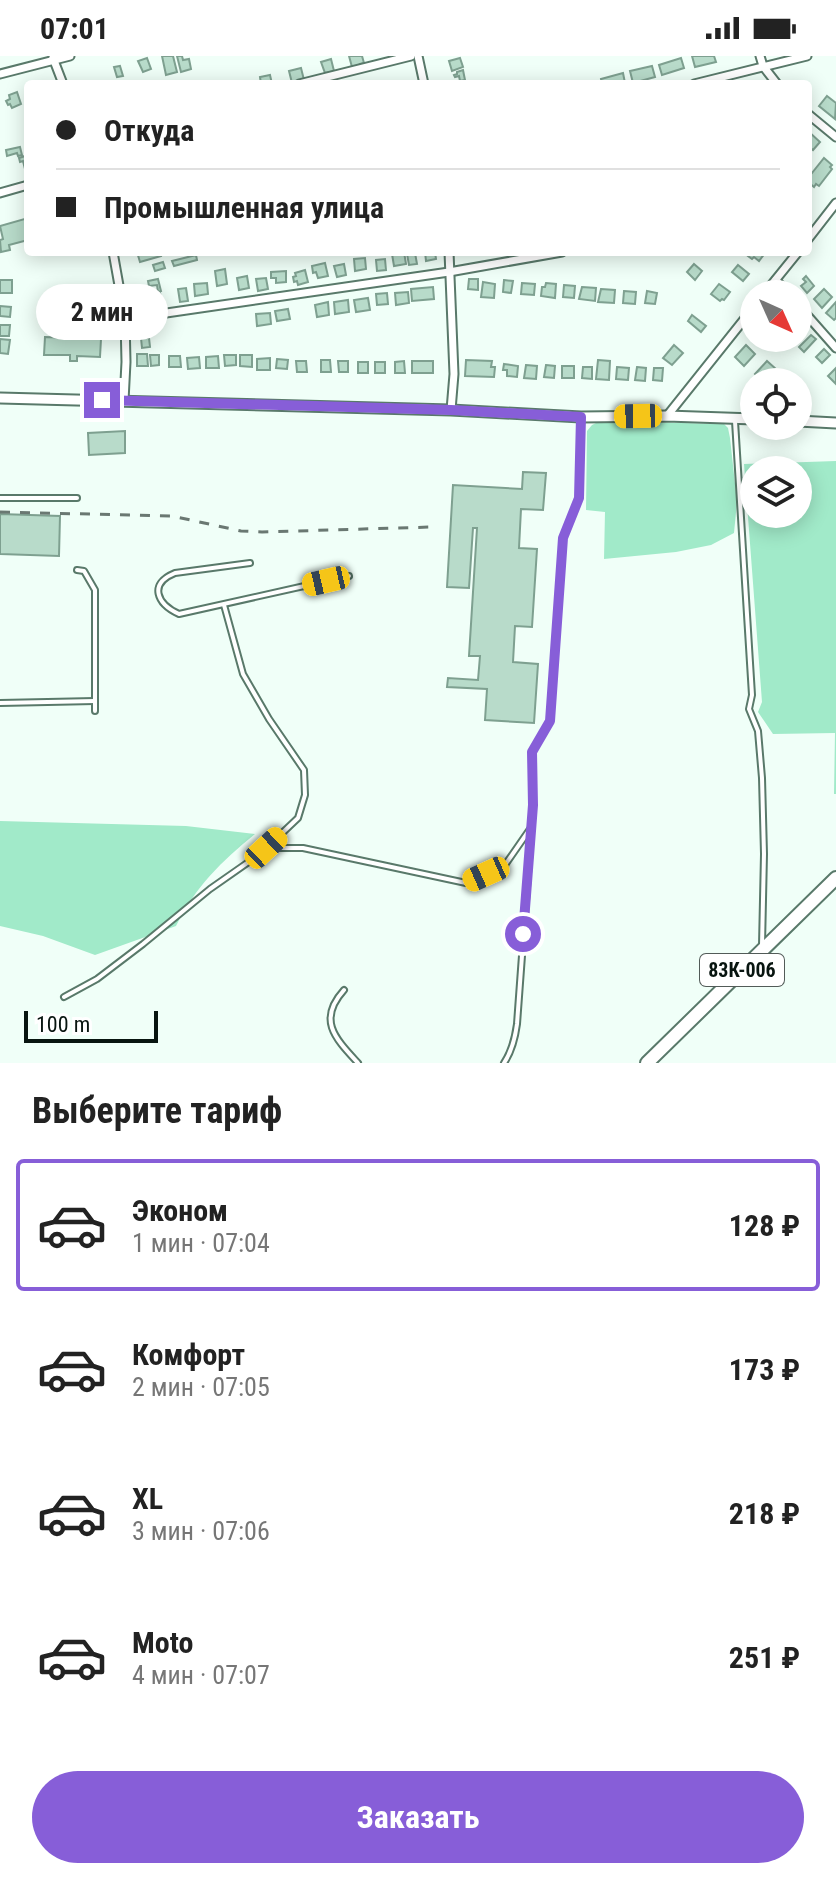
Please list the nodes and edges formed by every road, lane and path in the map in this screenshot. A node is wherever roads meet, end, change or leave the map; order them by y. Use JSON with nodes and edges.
{"nodes":[{"id":1,"x":70,"y":56,"type":"edge"},
{"id":2,"x":411,"y":56,"type":"edge"},
{"id":3,"x":418,"y":56,"type":"edge"},
{"id":4,"x":760,"y":56,"type":"edge"},
{"id":5,"x":807,"y":56,"type":"edge"},
{"id":6,"x":53,"y":58,"type":"edge"},
{"id":7,"x":763,"y":66,"type":"junction"},
{"id":8,"x":0,"y":74,"type":"edge"},
{"id":9,"x":61,"y":80,"type":"edge"},
{"id":10,"x":315,"y":80,"type":"edge"},
{"id":11,"x":423,"y":80,"type":"edge"},
{"id":12,"x":709,"y":80,"type":"edge"},
{"id":13,"x":774,"y":80,"type":"edge"},
{"id":14,"x":812,"y":117,"type":"edge"},
{"id":15,"x":836,"y":137,"type":"edge"},
{"id":16,"x":24,"y":186,"type":"edge"},
{"id":17,"x":0,"y":193,"type":"edge"},
{"id":18,"x":836,"y":203,"type":"edge"},
{"id":19,"x":812,"y":234,"type":"edge"},
{"id":20,"x":114,"y":256,"type":"edge"},
{"id":21,"x":449,"y":256,"type":"edge"},
{"id":22,"x":539,"y":256,"type":"edge"},
{"id":23,"x":795,"y":256,"type":"edge"},
{"id":24,"x":449,"y":272,"type":"junction"},
{"id":25,"x":776,"y":280,"type":"edge"},
{"id":26,"x":125,"y":319,"type":"junction"},
{"id":27,"x":812,"y":321,"type":"edge"},
{"id":28,"x":740,"y":325,"type":"edge"},
{"id":29,"x":836,"y":348,"type":"edge"},
{"id":30,"x":0,"y":398,"type":"edge"},
{"id":31,"x":124,"y":401,"type":"junction"},
{"id":32,"x":451,"y":410,"type":"junction"},
{"id":33,"x":667,"y":416,"type":"junction"},
{"id":34,"x":581,"y":417,"type":"junction"},
{"id":35,"x":735,"y":419,"type":"junction"},
{"id":36,"x":740,"y":419,"type":"edge"},
{"id":37,"x":812,"y":422,"type":"edge"},
{"id":38,"x":836,"y":423,"type":"edge"},
{"id":39,"x":0,"y":498,"type":"edge"},
{"id":40,"x":77,"y":498,"type":"dead end"},
{"id":41,"x":250,"y":563,"type":"dead end"},
{"id":42,"x":77,"y":570,"type":"dead end"},
{"id":43,"x":349,"y":576,"type":"dead end"},
{"id":44,"x":224,"y":605,"type":"junction"},
{"id":45,"x":95,"y":701,"type":"junction"},
{"id":46,"x":0,"y":703,"type":"edge"},
{"id":47,"x":95,"y":711,"type":"dead end"},
{"id":48,"x":532,"y":827,"type":"junction"},
{"id":49,"x":266,"y":848,"type":"junction"},
{"id":50,"x":836,"y":878,"type":"edge"},
{"id":51,"x":762,"y":950,"type":"junction"},
{"id":52,"x":344,"y":990,"type":"dead end"},
{"id":53,"x":64,"y":997,"type":"dead end"},
{"id":54,"x":358,"y":1063,"type":"edge"},
{"id":55,"x":504,"y":1063,"type":"edge"},
{"id":56,"x":647,"y":1063,"type":"edge"}],
"edges":[{"from":1,"to":6,"type":"street"},
{"from":2,"to":10,"type":"street"},
{"from":3,"to":11,"type":"street"},
{"from":4,"to":7,"type":"street"},
{"from":5,"to":7,"type":"street"},
{"from":6,"to":8,"type":"street"},
{"from":6,"to":9,"type":"street"},
{"from":7,"to":12,"type":"street"},
{"from":7,"to":13,"type":"street"},
{"from":14,"to":15,"type":"street"},
{"from":16,"to":17,"type":"street"},
{"from":18,"to":19,"type":"street"},
{"from":20,"to":26,"type":"street"},
{"from":21,"to":24,"type":"street"},
{"from":22,"to":24,"type":"street"},
{"from":23,"to":25,"type":"street"},
{"from":24,"to":26,"type":"street"},
{"from":24,"to":32,"type":"street"},
{"from":26,"to":31,"type":"street"},
{"from":27,"to":29,"type":"street"},
{"from":28,"to":33,"type":"street"},
{"from":30,"to":31,"type":"street"},
{"from":31,"to":32,"type":"street"},
{"from":32,"to":34,"type":"street"},
{"from":33,"to":34,"type":"street"},
{"from":33,"to":35,"type":"street"},
{"from":34,"to":48,"type":"lane"},
{"from":35,"to":36,"type":"street"},
{"from":35,"to":51,"type":"lane"},
{"from":37,"to":38,"type":"street"},
{"from":39,"to":40,"type":"lane"},
{"from":41,"to":44,"type":"lane"},
{"from":42,"to":45,"type":"lane"},
{"from":43,"to":44,"type":"lane"},
{"from":44,"to":49,"type":"lane"},
{"from":45,"to":46,"type":"lane"},
{"from":45,"to":47,"type":"lane"},
{"from":48,"to":49,"type":"lane"},
{"from":48,"to":55,"type":"lane"},
{"from":49,"to":53,"type":"lane"},
{"from":50,"to":51,"type":"main road","number":"83К-006"},
{"from":51,"to":56,"type":"main road","number":"83К-006"},
{"from":52,"to":54,"type":"lane"}]}
